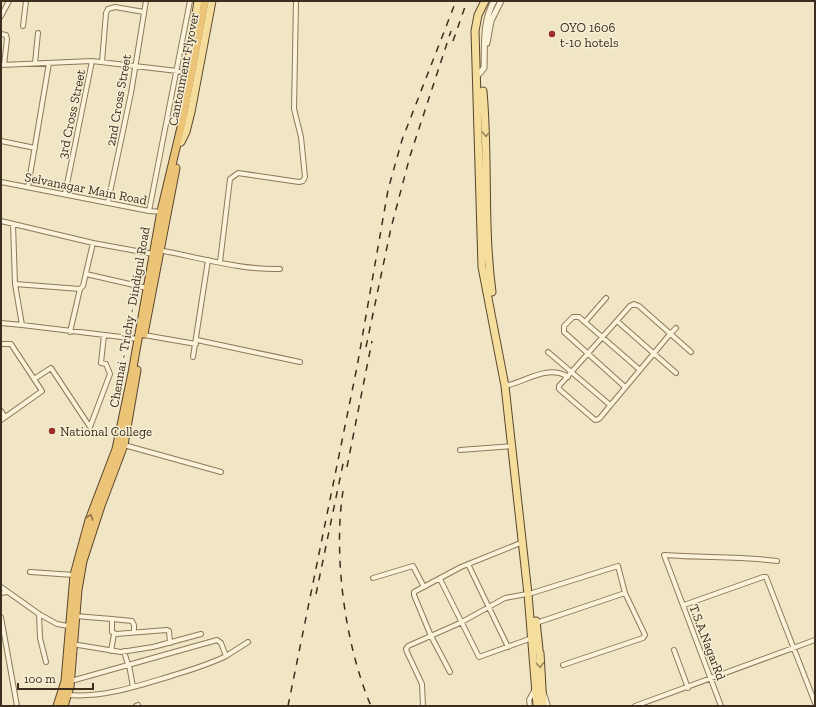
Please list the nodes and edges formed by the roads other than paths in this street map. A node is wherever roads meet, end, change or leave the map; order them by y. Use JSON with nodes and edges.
{"nodes":[{"id":1,"x":9,"y":1,"type":"edge"},
{"id":2,"x":26,"y":1,"type":"edge"},
{"id":3,"x":146,"y":1,"type":"edge"},
{"id":4,"x":190,"y":1,"type":"edge"},
{"id":5,"x":198,"y":1,"type":"edge"},
{"id":6,"x":206,"y":1,"type":"edge"},
{"id":7,"x":212,"y":1,"type":"edge"},
{"id":8,"x":296,"y":1,"type":"edge"},
{"id":9,"x":485,"y":1,"type":"edge"},
{"id":10,"x":489,"y":1,"type":"edge"},
{"id":11,"x":494,"y":1,"type":"edge"},
{"id":12,"x":501,"y":1,"type":"edge"},
{"id":13,"x":144,"y":12,"type":"junction"},
{"id":14,"x":1,"y":16,"type":"edge"},
{"id":15,"x":23,"y":26,"type":"dead end"},
{"id":16,"x":38,"y":33,"type":"dead end"},
{"id":17,"x":1,"y":34,"type":"edge"},
{"id":18,"x":92,"y":61,"type":"junction"},
{"id":19,"x":102,"y":62,"type":"junction"},
{"id":20,"x":49,"y":63,"type":"junction"},
{"id":21,"x":35,"y":64,"type":"junction"},
{"id":22,"x":480,"y":64,"type":"junction"},
{"id":23,"x":2,"y":65,"type":"edge"},
{"id":24,"x":135,"y":66,"type":"junction"},
{"id":25,"x":177,"y":70,"type":"junction"},
{"id":26,"x":186,"y":72,"type":"junction"},
{"id":27,"x":1,"y":141,"type":"edge"},
{"id":28,"x":179,"y":141,"type":"junction"},
{"id":29,"x":35,"y":148,"type":"junction"},
{"id":30,"x":1,"y":182,"type":"edge"},
{"id":31,"x":28,"y":187,"type":"junction"},
{"id":32,"x":65,"y":194,"type":"junction"},
{"id":33,"x":108,"y":202,"type":"junction"},
{"id":34,"x":149,"y":211,"type":"junction"},
{"id":35,"x":164,"y":212,"type":"junction"},
{"id":36,"x":1,"y":221,"type":"edge"},
{"id":37,"x":13,"y":224,"type":"junction"},
{"id":38,"x":93,"y":243,"type":"junction"},
{"id":39,"x":156,"y":251,"type":"junction"},
{"id":40,"x":208,"y":260,"type":"junction"},
{"id":41,"x":220,"y":262,"type":"junction"},
{"id":42,"x":280,"y":269,"type":"dead end"},
{"id":43,"x":86,"y":274,"type":"junction"},
{"id":44,"x":15,"y":284,"type":"junction"},
{"id":45,"x":147,"y":288,"type":"junction"},
{"id":46,"x":80,"y":289,"type":"junction"},
{"id":47,"x":606,"y":298,"type":"dead end"},
{"id":48,"x":617,"y":321,"type":"junction"},
{"id":49,"x":585,"y":322,"type":"junction"},
{"id":50,"x":1,"y":323,"type":"edge"},
{"id":51,"x":22,"y":325,"type":"junction"},
{"id":52,"x":676,"y":328,"type":"dead end"},
{"id":53,"x":70,"y":332,"type":"junction"},
{"id":54,"x":670,"y":334,"type":"junction"},
{"id":55,"x":104,"y":335,"type":"junction"},
{"id":56,"x":141,"y":337,"type":"junction"},
{"id":57,"x":601,"y":338,"type":"junction"},
{"id":58,"x":196,"y":342,"type":"junction"},
{"id":59,"x":1,"y":344,"type":"edge"},
{"id":60,"x":548,"y":352,"type":"dead end"},
{"id":61,"x":691,"y":352,"type":"dead end"},
{"id":62,"x":588,"y":354,"type":"junction"},
{"id":63,"x":654,"y":354,"type":"junction"},
{"id":64,"x":193,"y":357,"type":"dead end"},
{"id":65,"x":300,"y":362,"type":"dead end"},
{"id":66,"x":640,"y":370,"type":"junction"},
{"id":67,"x":572,"y":372,"type":"junction"},
{"id":68,"x":676,"y":373,"type":"dead end"},
{"id":69,"x":568,"y":377,"type":"junction"},
{"id":70,"x":34,"y":379,"type":"junction"},
{"id":71,"x":133,"y":383,"type":"junction"},
{"id":72,"x":506,"y":386,"type":"junction"},
{"id":73,"x":625,"y":387,"type":"junction"},
{"id":74,"x":610,"y":405,"type":"junction"},
{"id":75,"x":1,"y":411,"type":"edge"},
{"id":76,"x":5,"y":417,"type":"junction"},
{"id":77,"x":1,"y":420,"type":"edge"},
{"id":78,"x":124,"y":445,"type":"junction"},
{"id":79,"x":512,"y":446,"type":"junction"},
{"id":80,"x":460,"y":450,"type":"dead end"},
{"id":81,"x":221,"y":472,"type":"dead end"},
{"id":82,"x":108,"y":477,"type":"junction"},
{"id":83,"x":523,"y":542,"type":"junction"},
{"id":84,"x":777,"y":561,"type":"dead end"},
{"id":85,"x":468,"y":564,"type":"junction"},
{"id":86,"x":30,"y":572,"type":"dead end"},
{"id":87,"x":74,"y":575,"type":"junction"},
{"id":88,"x":372,"y":578,"type":"dead end"},
{"id":89,"x":440,"y":579,"type":"junction"},
{"id":90,"x":1,"y":587,"type":"edge"},
{"id":91,"x":424,"y":587,"type":"junction"},
{"id":92,"x":7,"y":592,"type":"junction"},
{"id":93,"x":1,"y":593,"type":"edge"},
{"id":94,"x":625,"y":593,"type":"junction"},
{"id":95,"x":530,"y":594,"type":"junction"},
{"id":96,"x":684,"y":605,"type":"junction"},
{"id":97,"x":488,"y":607,"type":"junction"},
{"id":98,"x":39,"y":614,"type":"junction"},
{"id":99,"x":75,"y":616,"type":"junction"},
{"id":100,"x":1,"y":617,"type":"edge"},
{"id":101,"x":112,"y":619,"type":"junction"},
{"id":102,"x":460,"y":622,"type":"junction"},
{"id":103,"x":536,"y":623,"type":"junction"},
{"id":104,"x":68,"y":626,"type":"junction"},
{"id":105,"x":134,"y":632,"type":"junction"},
{"id":106,"x":114,"y":634,"type":"junction"},
{"id":107,"x":201,"y":634,"type":"dead end"},
{"id":108,"x":431,"y":636,"type":"junction"},
{"id":109,"x":532,"y":638,"type":"junction"},
{"id":110,"x":815,"y":640,"type":"edge"},
{"id":111,"x":248,"y":642,"type":"dead end"},
{"id":112,"x":170,"y":643,"type":"junction"},
{"id":113,"x":70,"y":644,"type":"junction"},
{"id":114,"x":508,"y":647,"type":"junction"},
{"id":115,"x":794,"y":648,"type":"junction"},
{"id":116,"x":536,"y":649,"type":"junction"},
{"id":117,"x":674,"y":650,"type":"dead end"},
{"id":118,"x":111,"y":651,"type":"junction"},
{"id":119,"x":124,"y":651,"type":"junction"},
{"id":120,"x":226,"y":656,"type":"junction"},
{"id":121,"x":46,"y":662,"type":"dead end"},
{"id":122,"x":564,"y":664,"type":"dead end"},
{"id":123,"x":128,"y":665,"type":"junction"},
{"id":124,"x":450,"y":672,"type":"dead end"},
{"id":125,"x":712,"y":679,"type":"junction"},
{"id":126,"x":70,"y":681,"type":"junction"},
{"id":127,"x":133,"y":687,"type":"junction"},
{"id":128,"x":688,"y":688,"type":"junction"},
{"id":129,"x":538,"y":689,"type":"junction"},
{"id":130,"x":68,"y":695,"type":"junction"},
{"id":131,"x":815,"y":703,"type":"edge"},
{"id":132,"x":541,"y":704,"type":"edge"},
{"id":133,"x":17,"y":706,"type":"edge"},
{"id":134,"x":57,"y":706,"type":"edge"},
{"id":135,"x":64,"y":706,"type":"edge"},
{"id":136,"x":423,"y":706,"type":"edge"},
{"id":137,"x":530,"y":706,"type":"edge"},
{"id":138,"x":635,"y":706,"type":"edge"},
{"id":139,"x":721,"y":706,"type":"edge"}],
"edges":[{"from":1,"to":14,"type":"street"},
{"from":2,"to":15,"type":"street"},
{"from":3,"to":13,"type":"street","name":"2nd Cross Street"},
{"from":4,"to":25,"type":"street"},
{"from":5,"to":26,"type":"main road"},
{"from":6,"to":28,"type":"highway","name":"Cantonment Flyover"},
{"from":7,"to":28,"type":"main road"},
{"from":8,"to":41,"type":"street"},
{"from":9,"to":22,"type":"main road"},
{"from":10,"to":22,"type":"main road"},
{"from":11,"to":22,"type":"street"},
{"from":12,"to":22,"type":"street"},
{"from":13,"to":19,"type":"street"},
{"from":13,"to":24,"type":"street","name":"2nd Cross Street"},
{"from":16,"to":21,"type":"street"},
{"from":17,"to":23,"type":"street"},
{"from":18,"to":19,"type":"street"},
{"from":18,"to":20,"type":"street"},
{"from":18,"to":32,"type":"street","name":"3rd Cross Street"},
{"from":19,"to":24,"type":"street"},
{"from":20,"to":21,"type":"street"},
{"from":20,"to":29,"type":"street"},
{"from":21,"to":23,"type":"street"},
{"from":22,"to":72,"type":"main road"},
{"from":24,"to":25,"type":"street"},
{"from":24,"to":33,"type":"street","name":"2nd Cross Street"},
{"from":25,"to":26,"type":"street"},
{"from":25,"to":34,"type":"street"},
{"from":26,"to":28,"type":"main road"},
{"from":27,"to":29,"type":"street"},
{"from":28,"to":35,"type":"highway","name":"Chennai - Trichy - Dindigul Road"},
{"from":29,"to":31,"type":"street"},
{"from":30,"to":31,"type":"street","name":"Selvanagar Main Road"},
{"from":31,"to":32,"type":"street","name":"Selvanagar Main Road"},
{"from":32,"to":33,"type":"street","name":"Selvanagar Main Road"},
{"from":33,"to":34,"type":"street","name":"Selvanagar Main Road"},
{"from":34,"to":35,"type":"street","name":"Selvanagar Main Road"},
{"from":35,"to":39,"type":"highway","name":"Chennai - Trichy - Dindigul Road"},
{"from":36,"to":37,"type":"street"},
{"from":37,"to":38,"type":"street"},
{"from":37,"to":44,"type":"street"},
{"from":38,"to":39,"type":"street"},
{"from":38,"to":43,"type":"street"},
{"from":39,"to":40,"type":"street"},
{"from":39,"to":45,"type":"highway","name":"Chennai - Trichy - Dindigul Road"},
{"from":39,"to":56,"type":"highway","name":"Chennai - Trichy - Dindigul Road"},
{"from":40,"to":41,"type":"street"},
{"from":40,"to":58,"type":"street"},
{"from":41,"to":42,"type":"street"},
{"from":43,"to":45,"type":"street"},
{"from":43,"to":46,"type":"street"},
{"from":44,"to":46,"type":"street"},
{"from":44,"to":51,"type":"street"},
{"from":45,"to":56,"type":"highway","name":"Chennai - Trichy - Dindigul Road"},
{"from":46,"to":53,"type":"street"},
{"from":47,"to":49,"type":"street"},
{"from":48,"to":54,"type":"street"},
{"from":48,"to":57,"type":"street"},
{"from":48,"to":63,"type":"street"},
{"from":49,"to":57,"type":"street"},
{"from":49,"to":62,"type":"street"},
{"from":50,"to":51,"type":"street"},
{"from":51,"to":53,"type":"street"},
{"from":52,"to":54,"type":"street"},
{"from":53,"to":55,"type":"street"},
{"from":54,"to":61,"type":"street"},
{"from":54,"to":63,"type":"street"},
{"from":55,"to":56,"type":"street"},
{"from":55,"to":70,"type":"street"},
{"from":56,"to":58,"type":"street"},
{"from":56,"to":71,"type":"highway","name":"Chennai - Trichy - Dindigul Road"},
{"from":57,"to":62,"type":"street"},
{"from":57,"to":66,"type":"street"},
{"from":58,"to":64,"type":"street"},
{"from":58,"to":65,"type":"street"},
{"from":59,"to":70,"type":"street"},
{"from":60,"to":67,"type":"street"},
{"from":62,"to":67,"type":"street"},
{"from":62,"to":73,"type":"street"},
{"from":63,"to":66,"type":"street"},
{"from":63,"to":68,"type":"street"},
{"from":66,"to":73,"type":"street"},
{"from":67,"to":69,"type":"street"},
{"from":67,"to":74,"type":"street"},
{"from":69,"to":72,"type":"street"},
{"from":69,"to":74,"type":"street"},
{"from":70,"to":76,"type":"street"},
{"from":71,"to":78,"type":"highway","name":"Chennai - Trichy - Dindigul Road"},
{"from":71,"to":82,"type":"highway","name":"Chennai - Trichy - Dindigul Road"},
{"from":72,"to":79,"type":"main road"},
{"from":72,"to":95,"type":"main road"},
{"from":73,"to":74,"type":"street"},
{"from":75,"to":76,"type":"street"},
{"from":76,"to":77,"type":"street"},
{"from":78,"to":81,"type":"street"},
{"from":78,"to":82,"type":"highway","name":"Chennai - Trichy - Dindigul Road"},
{"from":79,"to":80,"type":"street"},
{"from":79,"to":83,"type":"main road"},
{"from":87,"to":82,"type":"highway","name":"Chennai - Trichy - Dindigul Road","one_way":true},
{"from":82,"to":99,"type":"highway","name":"Chennai - Trichy - Dindigul Road"},
{"from":83,"to":85,"type":"street"},
{"from":83,"to":95,"type":"main road"},
{"from":84,"to":96,"type":"street","name":"T.S.A.NagarRd"},
{"from":85,"to":89,"type":"street"},
{"from":85,"to":97,"type":"street"},
{"from":86,"to":87,"type":"street"},
{"from":87,"to":104,"type":"highway","name":"Chennai - Trichy - Dindigul Road"},
{"from":88,"to":91,"type":"street"},
{"from":89,"to":91,"type":"street"},
{"from":89,"to":102,"type":"street"},
{"from":90,"to":92,"type":"street"},
{"from":91,"to":108,"type":"street"},
{"from":92,"to":93,"type":"street"},
{"from":92,"to":98,"type":"street"},
{"from":94,"to":95,"type":"street"},
{"from":94,"to":103,"type":"street"},
{"from":94,"to":122,"type":"street"},
{"from":95,"to":97,"type":"street"},
{"from":95,"to":103,"type":"main road"},
{"from":95,"to":109,"type":"main road"},
{"from":96,"to":115,"type":"street"},
{"from":96,"to":125,"type":"street","name":"T.S.A.NagarRd"},
{"from":97,"to":102,"type":"street"},
{"from":97,"to":114,"type":"street"},
{"from":98,"to":104,"type":"street"},
{"from":98,"to":121,"type":"street"},
{"from":99,"to":101,"type":"street"},
{"from":99,"to":113,"type":"highway","name":"Chennai - Trichy - Dindigul Road"},
{"from":100,"to":133,"type":"street"},
{"from":101,"to":105,"type":"street"},
{"from":101,"to":106,"type":"street"},
{"from":102,"to":108,"type":"street"},
{"from":102,"to":114,"type":"street"},
{"from":103,"to":116,"type":"main road"},
{"from":104,"to":113,"type":"highway","name":"Chennai - Trichy - Dindigul Road"},
{"from":105,"to":106,"type":"street"},
{"from":105,"to":112,"type":"street"},
{"from":106,"to":118,"type":"street"},
{"from":107,"to":112,"type":"street"},
{"from":108,"to":124,"type":"street"},
{"from":108,"to":136,"type":"street"},
{"from":109,"to":114,"type":"street"},
{"from":109,"to":116,"type":"main road"},
{"from":110,"to":115,"type":"street"},
{"from":111,"to":120,"type":"street"},
{"from":112,"to":119,"type":"street"},
{"from":113,"to":118,"type":"street"},
{"from":113,"to":126,"type":"highway","name":"Chennai - Trichy - Dindigul Road"},
{"from":113,"to":134,"type":"highway","name":"Chennai - Trichy - Dindigul Road"},
{"from":115,"to":125,"type":"street"},
{"from":115,"to":131,"type":"street"},
{"from":116,"to":129,"type":"main road"},
{"from":117,"to":128,"type":"street"},
{"from":118,"to":119,"type":"street"},
{"from":119,"to":123,"type":"street"},
{"from":120,"to":123,"type":"street"},
{"from":120,"to":127,"type":"street"},
{"from":123,"to":126,"type":"street"},
{"from":123,"to":127,"type":"street"},
{"from":125,"to":128,"type":"street"},
{"from":125,"to":139,"type":"street","name":"T.S.A.NagarRd"},
{"from":126,"to":130,"type":"highway","name":"Chennai - Trichy - Dindigul Road"},
{"from":127,"to":130,"type":"street"},
{"from":128,"to":138,"type":"street"},
{"from":129,"to":132,"type":"main road"},
{"from":129,"to":137,"type":"street"},
{"from":130,"to":135,"type":"highway","name":"Chennai - Trichy - Dindigul Road"}]}
